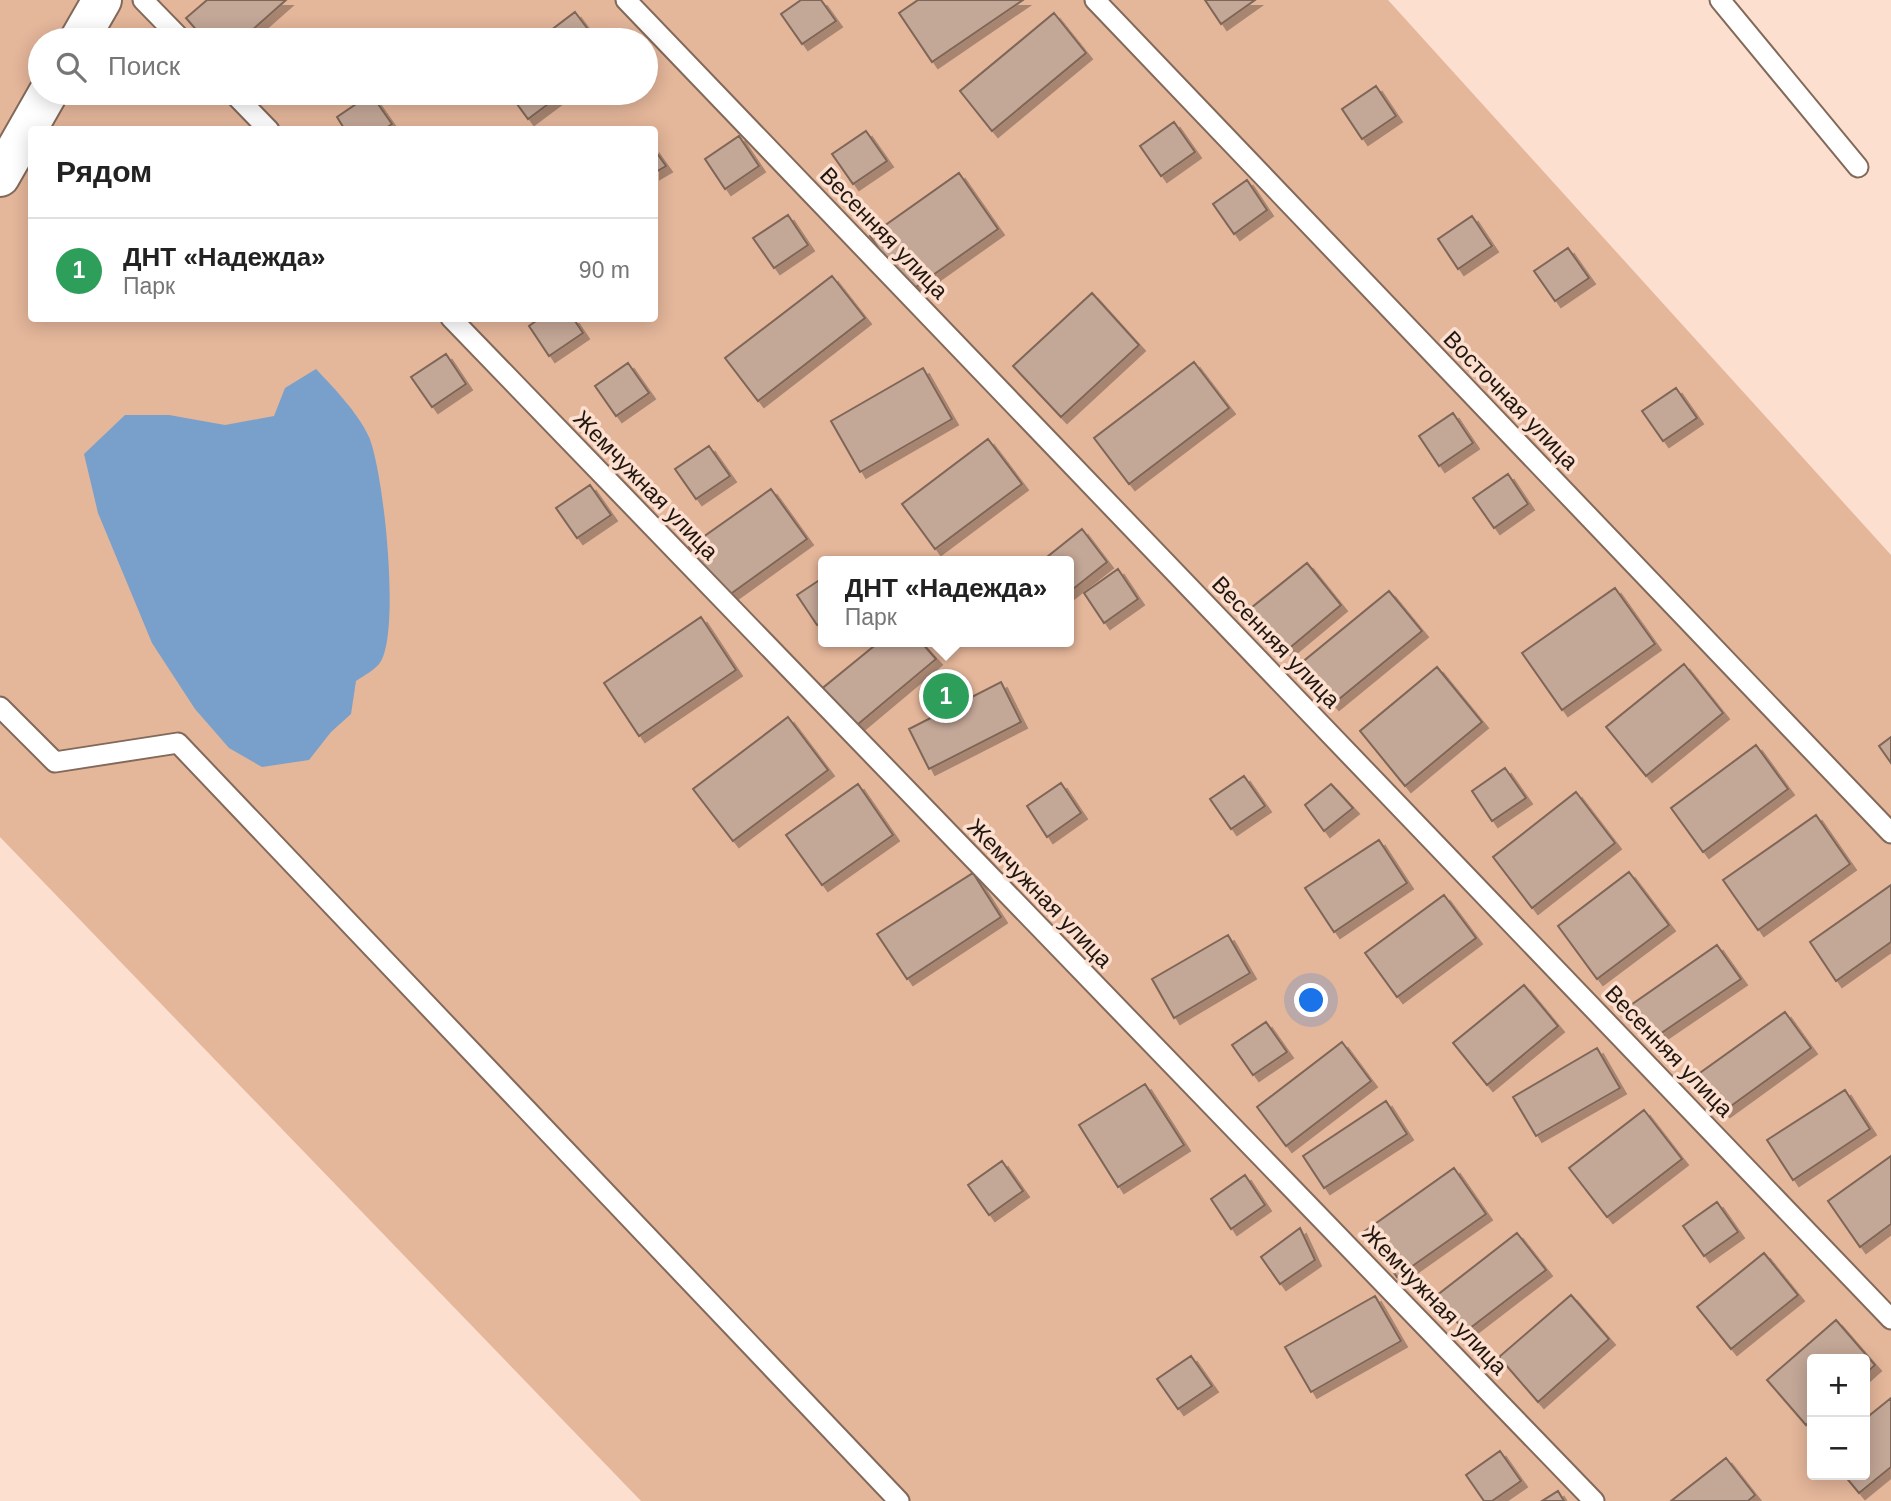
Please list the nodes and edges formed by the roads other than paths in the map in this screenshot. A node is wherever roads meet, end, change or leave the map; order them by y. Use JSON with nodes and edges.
{"nodes":[{"id":1,"x":102,"y":0,"type":"edge"},
{"id":2,"x":143,"y":0,"type":"edge"},
{"id":3,"x":626,"y":0,"type":"edge"},
{"id":4,"x":1095,"y":0,"type":"edge"},
{"id":5,"x":1720,"y":0,"type":"edge"},
{"id":6,"x":86,"y":28,"type":"edge"},
{"id":7,"x":170,"y":28,"type":"edge"},
{"id":8,"x":653,"y":28,"type":"edge"},
{"id":9,"x":658,"y":33,"type":"edge"},
{"id":10,"x":41,"y":105,"type":"edge"},
{"id":11,"x":245,"y":105,"type":"edge"},
{"id":12,"x":29,"y":126,"type":"edge"},
{"id":13,"x":265,"y":126,"type":"edge"},
{"id":14,"x":28,"y":128,"type":"edge"},
{"id":15,"x":1858,"y":167,"type":"dead end"},
{"id":16,"x":2,"y":173,"type":"edge"},
{"id":17,"x":455,"y":322,"type":"edge"},
{"id":18,"x":0,"y":707,"type":"edge"},
{"id":19,"x":1891,"y":833,"type":"edge"},
{"id":20,"x":1891,"y":1319,"type":"edge"},
{"id":21,"x":899,"y":1501,"type":"edge"},
{"id":22,"x":1594,"y":1501,"type":"edge"}],
"edges":[{"from":1,"to":6,"type":"street"},
{"from":2,"to":7,"type":"lane"},
{"from":3,"to":8,"type":"lane","name":"Весенняя улица"},
{"from":4,"to":19,"type":"lane","name":"Восточная улица"},
{"from":5,"to":15,"type":"lane"},
{"from":9,"to":20,"type":"lane","name":"Весенняя улица"},
{"from":10,"to":12,"type":"street"},
{"from":11,"to":13,"type":"lane"},
{"from":14,"to":16,"type":"street"},
{"from":17,"to":22,"type":"lane","name":"Жемчужная улица"},
{"from":18,"to":21,"type":"lane"}]}
